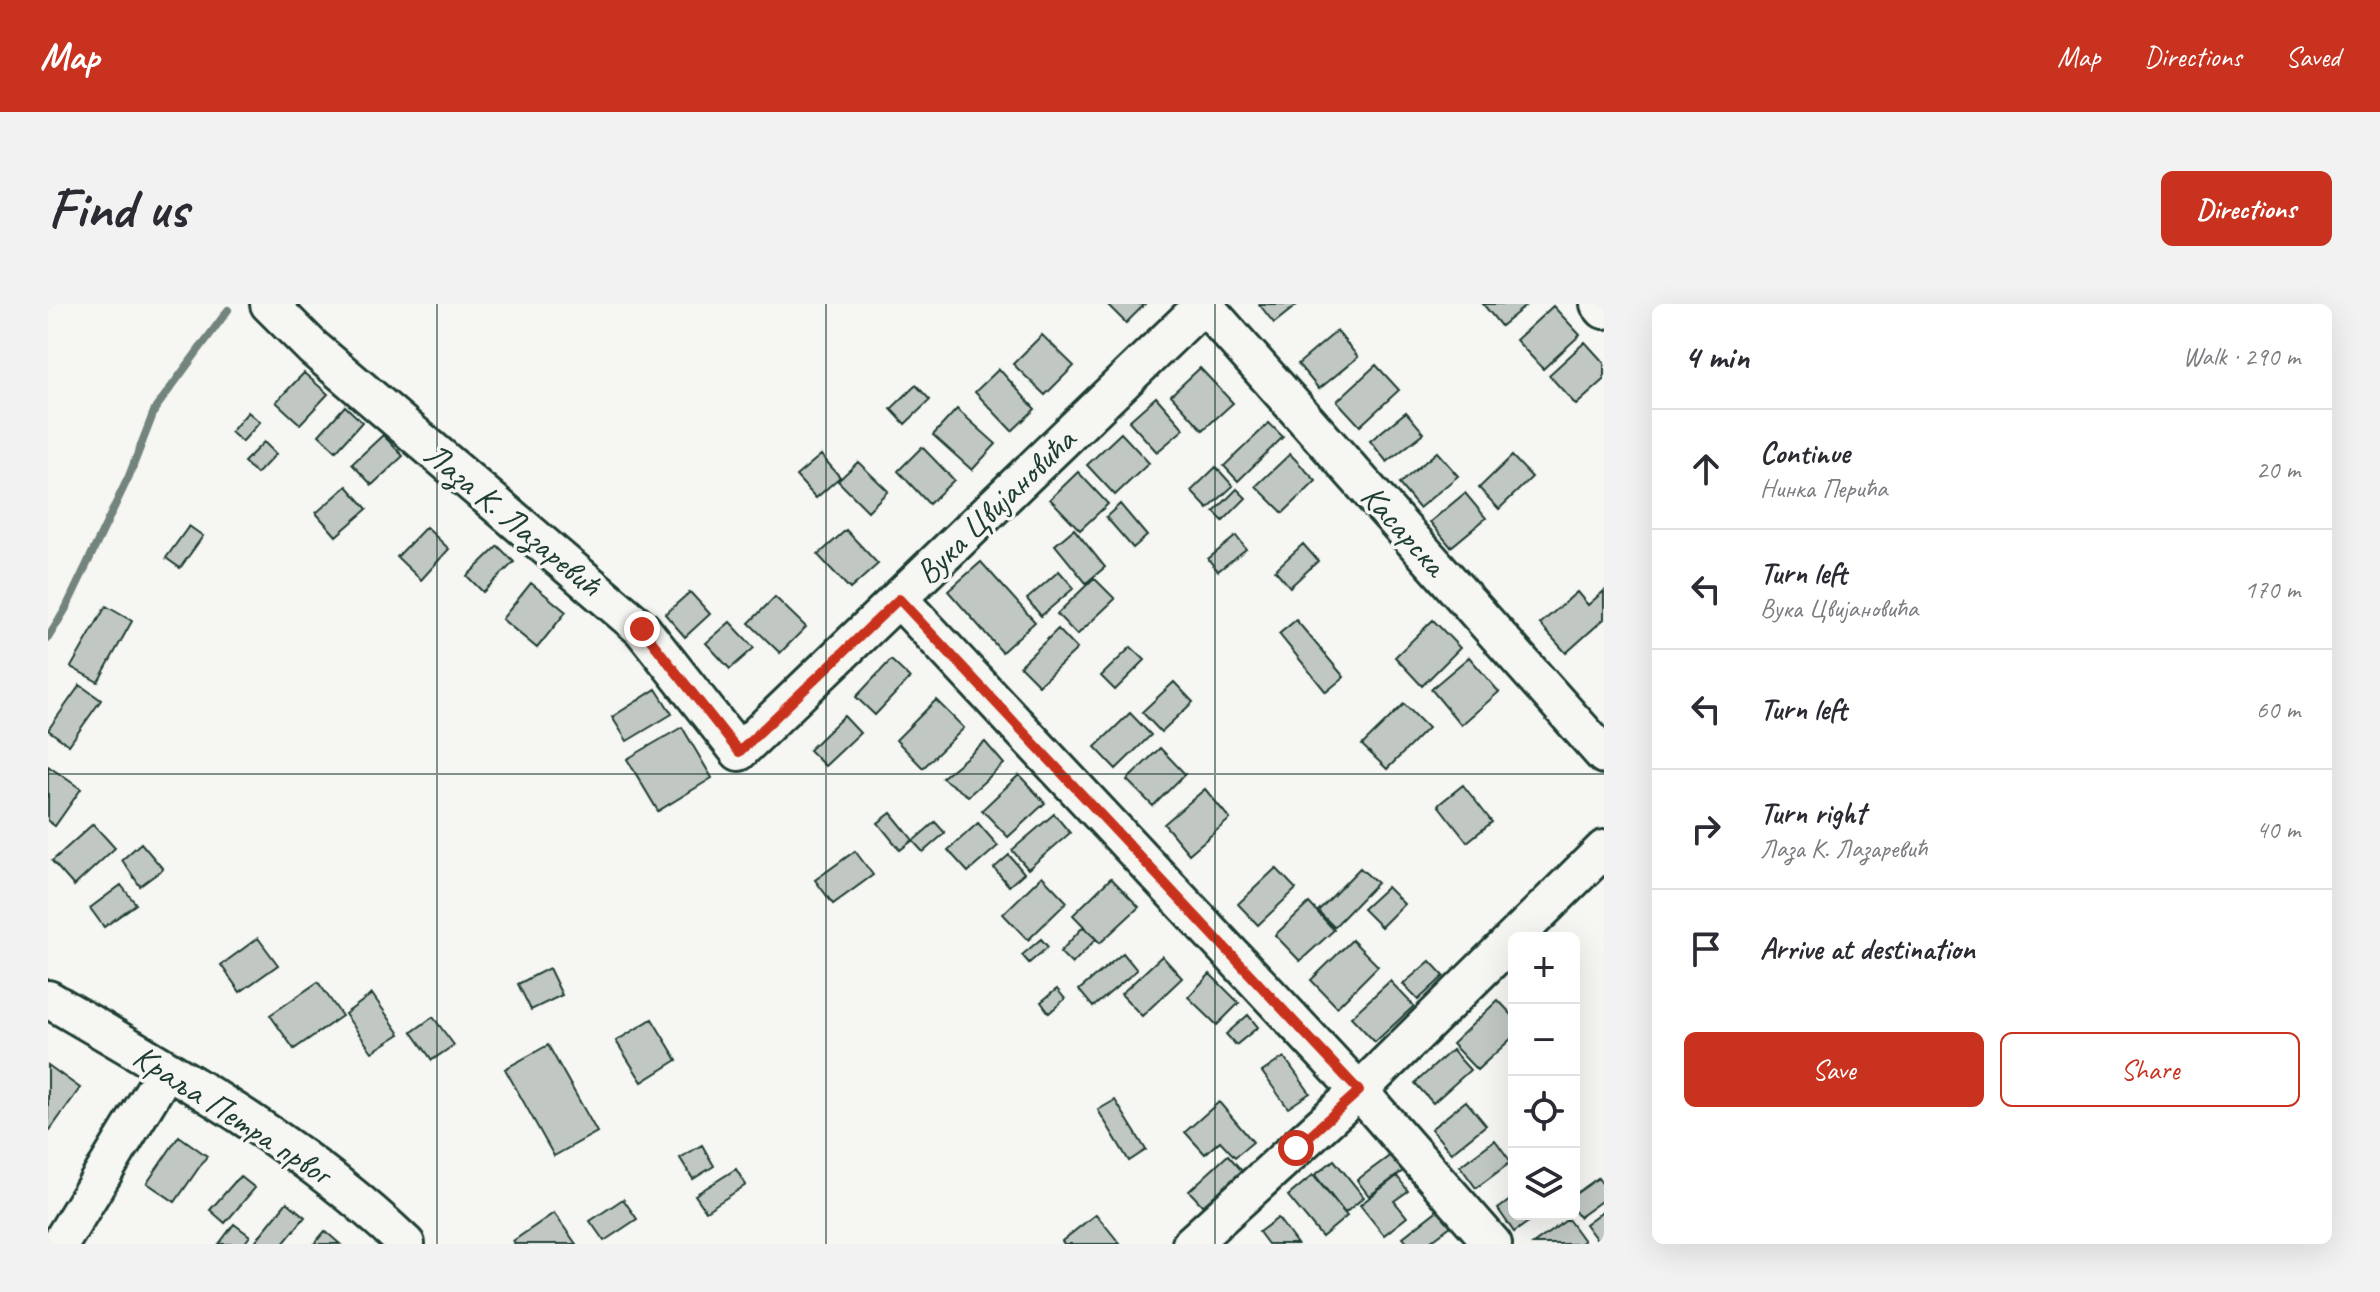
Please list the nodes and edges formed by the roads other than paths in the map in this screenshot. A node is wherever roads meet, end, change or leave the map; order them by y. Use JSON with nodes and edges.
{"nodes":[{"id":1,"x":269,"y":304,"type":"edge"},
{"id":2,"x":1204,"y":304,"type":"edge"},
{"id":3,"x":1599,"y":304,"type":"edge"},
{"id":4,"x":1604,"y":310,"type":"edge"},
{"id":5,"x":899,"y":599,"type":"junction"},
{"id":6,"x":1604,"y":755,"type":"edge"},
{"id":7,"x":1604,"y":849,"type":"edge"},
{"id":8,"x":48,"y":999,"type":"edge"},
{"id":9,"x":167,"y":1069,"type":"junction"},
{"id":10,"x":1359,"y":1091,"type":"junction"},
{"id":11,"x":60,"y":1244,"type":"edge"},
{"id":12,"x":406,"y":1244,"type":"edge"},
{"id":13,"x":1191,"y":1244,"type":"edge"},
{"id":14,"x":1493,"y":1244,"type":"edge"}],
"edges":[{"from":1,"to":5,"type":"street","name":"Лаза К. Лазаревић"},
{"from":2,"to":5,"type":"street","name":"Вука Цвијановића"},
{"from":2,"to":6,"type":"street","name":"Касарска"},
{"from":3,"to":4,"type":"street"},
{"from":5,"to":10,"type":"street","name":"Вука Цвијановића"},
{"from":7,"to":10,"type":"street"},
{"from":8,"to":9,"type":"street","name":"Краља Петра првог"},
{"from":9,"to":11,"type":"street"},
{"from":9,"to":12,"type":"street","name":"Краља Петра првог"},
{"from":10,"to":13,"type":"street"},
{"from":10,"to":14,"type":"street","name":"Вука Цвијановића"}]}
